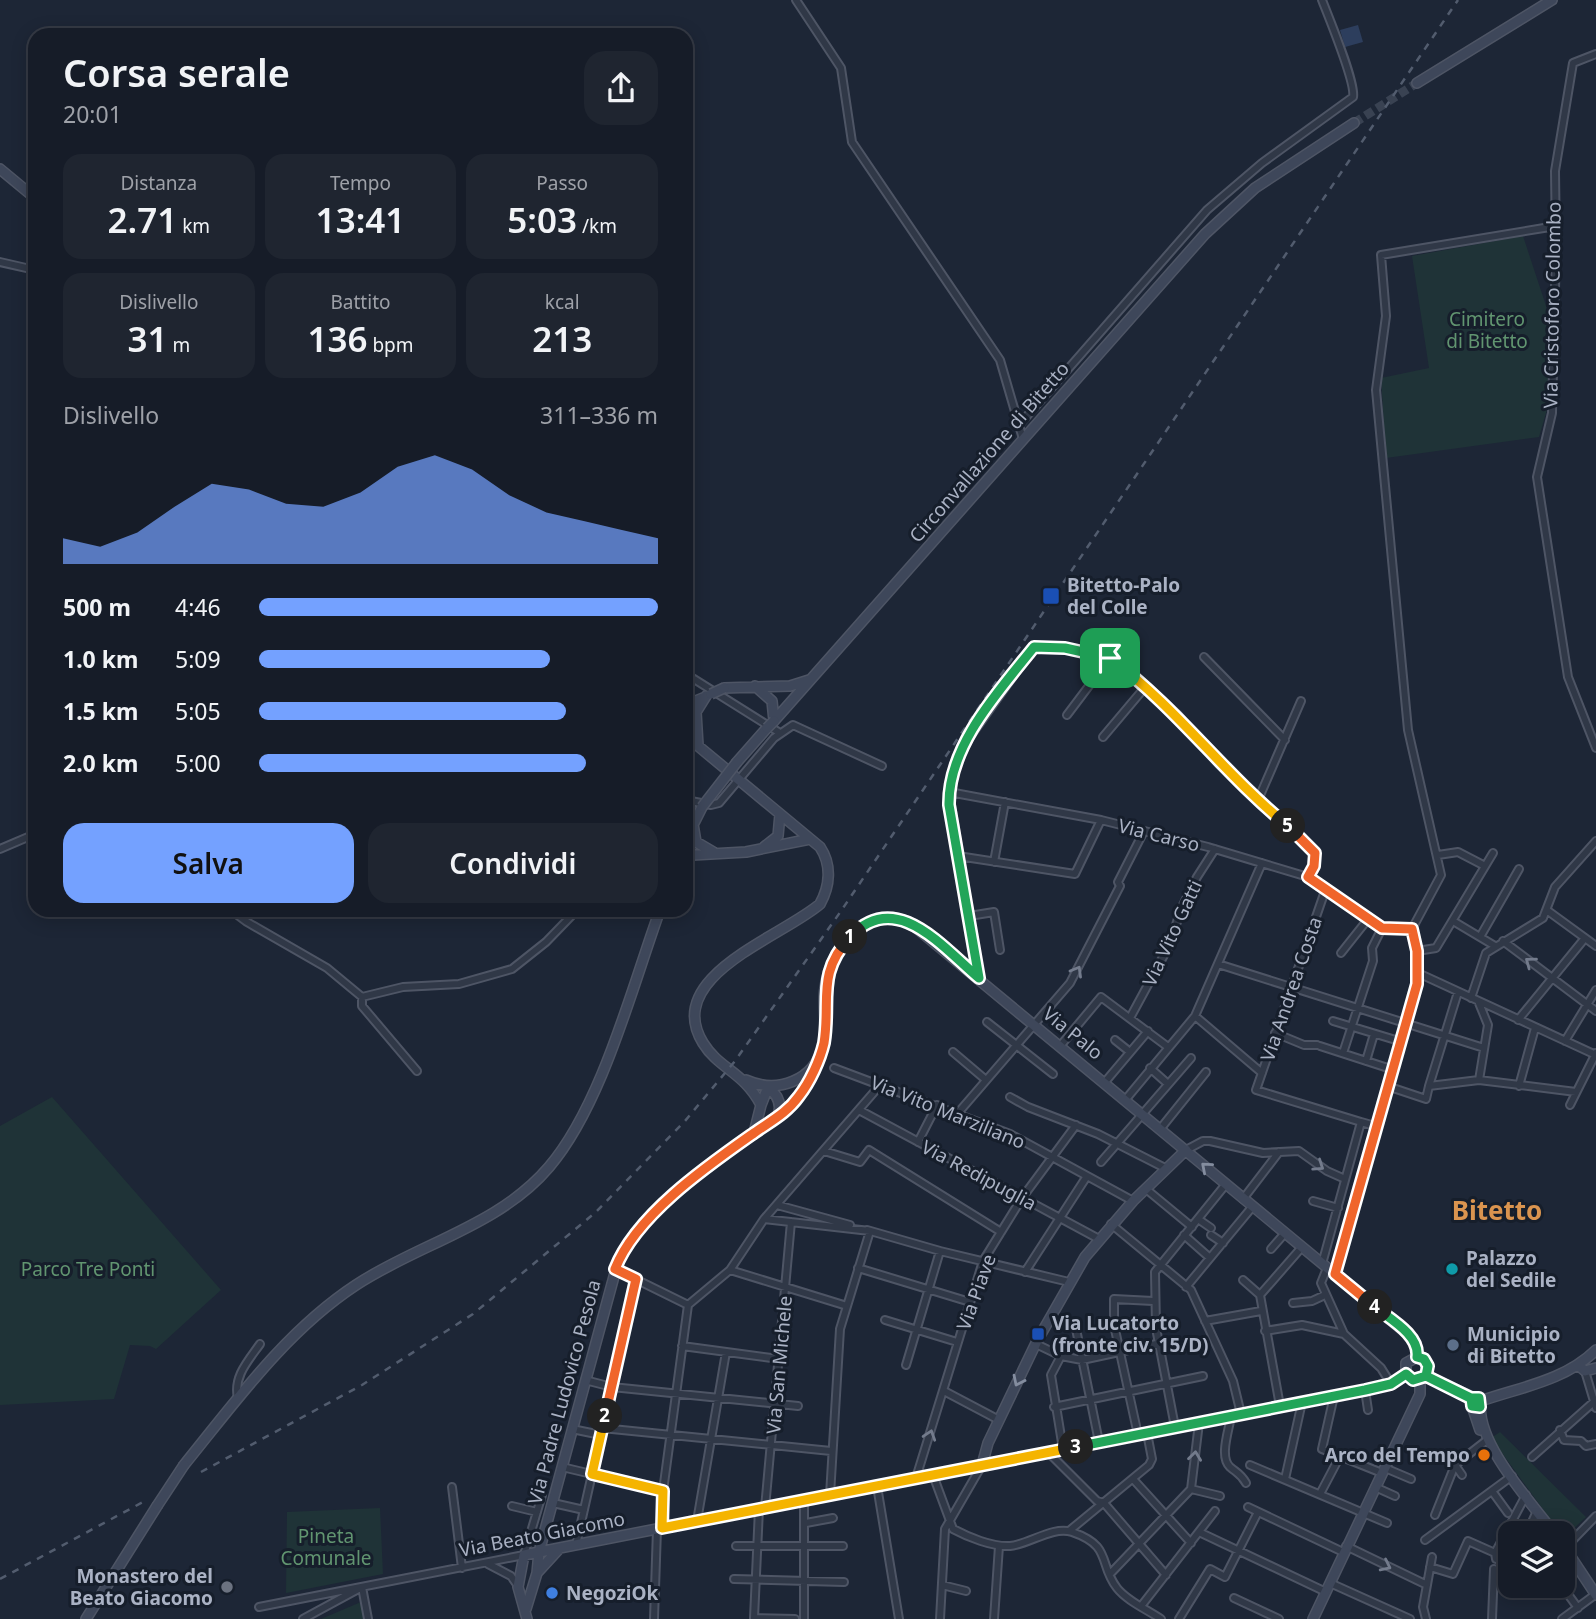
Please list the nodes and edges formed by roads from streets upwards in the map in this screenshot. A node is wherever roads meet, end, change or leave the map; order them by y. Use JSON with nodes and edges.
{"nodes":[{"id":1,"x":796,"y":0,"type":"edge"},
{"id":2,"x":1322,"y":0,"type":"edge"},
{"id":3,"x":1552,"y":0,"type":"edge"},
{"id":4,"x":1596,"y":54,"type":"edge"},
{"id":5,"x":1417,"y":83,"type":"tunnel mouth"},
{"id":6,"x":1354,"y":123,"type":"tunnel mouth"},
{"id":7,"x":0,"y":169,"type":"edge"},
{"id":8,"x":28,"y":192,"type":"edge"},
{"id":9,"x":1556,"y":226,"type":"junction"},
{"id":10,"x":0,"y":262,"type":"edge"},
{"id":11,"x":28,"y":268,"type":"edge"},
{"id":12,"x":1020,"y":424,"type":"junction"},
{"id":13,"x":1023,"y":439,"type":"junction"},
{"id":14,"x":1204,"y":657,"type":"dead end"},
{"id":15,"x":1110,"y":658,"type":"junction"},
{"id":16,"x":693,"y":678,"type":"edge"},
{"id":17,"x":810,"y":679,"type":"junction"},
{"id":18,"x":755,"y":686,"type":"junction"},
{"id":19,"x":1146,"y":686,"type":"junction"},
{"id":20,"x":708,"y":695,"type":"junction"},
{"id":21,"x":1301,"y":701,"type":"dead end"},
{"id":22,"x":693,"y":702,"type":"edge"},
{"id":23,"x":699,"y":705,"type":"junction"},
{"id":24,"x":693,"y":709,"type":"edge"},
{"id":25,"x":1067,"y":715,"type":"dead end"},
{"id":26,"x":770,"y":725,"type":"junction"},
{"id":27,"x":780,"y":733,"type":"junction"},
{"id":28,"x":1103,"y":737,"type":"dead end"},
{"id":29,"x":1284,"y":740,"type":"junction"},
{"id":30,"x":693,"y":741,"type":"edge"},
{"id":31,"x":698,"y":745,"type":"junction"},
{"id":32,"x":1596,"y":748,"type":"edge"},
{"id":33,"x":882,"y":766,"type":"dead end"},
{"id":34,"x":739,"y":780,"type":"junction"},
{"id":35,"x":949,"y":792,"type":"junction"},
{"id":36,"x":1258,"y":800,"type":"junction"},
{"id":37,"x":693,"y":801,"type":"edge"},
{"id":38,"x":1005,"y":802,"type":"junction"},
{"id":39,"x":780,"y":814,"type":"junction"},
{"id":40,"x":1101,"y":820,"type":"junction"},
{"id":41,"x":693,"y":824,"type":"joint"},
{"id":42,"x":797,"y":828,"type":"junction"},
{"id":43,"x":1143,"y":833,"type":"junction"},
{"id":44,"x":778,"y":836,"type":"junction"},
{"id":45,"x":28,"y":837,"type":"edge"},
{"id":46,"x":810,"y":839,"type":"junction"},
{"id":47,"x":793,"y":840,"type":"junction"},
{"id":48,"x":1596,"y":841,"type":"edge"},
{"id":49,"x":0,"y":849,"type":"edge"},
{"id":50,"x":760,"y":849,"type":"junction"},
{"id":51,"x":1215,"y":849,"type":"junction"},
{"id":52,"x":715,"y":853,"type":"junction"},
{"id":53,"x":1493,"y":853,"type":"dead end"},
{"id":54,"x":693,"y":855,"type":"edge"},
{"id":55,"x":1438,"y":855,"type":"junction"},
{"id":56,"x":958,"y":856,"type":"junction"},
{"id":57,"x":994,"y":862,"type":"junction"},
{"id":58,"x":1262,"y":863,"type":"junction"},
{"id":59,"x":1485,"y":866,"type":"junction"},
{"id":60,"x":1519,"y":869,"type":"dead end"},
{"id":61,"x":1308,"y":877,"type":"junction"},
{"id":62,"x":1326,"y":888,"type":"junction"},
{"id":63,"x":1548,"y":911,"type":"junction"},
{"id":64,"x":969,"y":916,"type":"junction"},
{"id":65,"x":240,"y":917,"type":"edge"},
{"id":66,"x":570,"y":917,"type":"edge"},
{"id":67,"x":657,"y":917,"type":"edge"},
{"id":68,"x":1368,"y":919,"type":"junction"},
{"id":69,"x":1453,"y":921,"type":"junction"},
{"id":70,"x":1382,"y":928,"type":"junction"},
{"id":71,"x":1412,"y":929,"type":"junction"},
{"id":72,"x":1480,"y":937,"type":"junction"},
{"id":73,"x":1585,"y":938,"type":"junction"},
{"id":74,"x":1503,"y":942,"type":"junction"},
{"id":75,"x":1495,"y":946,"type":"junction"},
{"id":76,"x":1596,"y":946,"type":"edge"},
{"id":77,"x":1000,"y":950,"type":"dead end"},
{"id":78,"x":1417,"y":951,"type":"junction"},
{"id":79,"x":1341,"y":953,"type":"dead end"},
{"id":80,"x":1218,"y":964,"type":"junction"},
{"id":81,"x":1418,"y":973,"type":"junction"},
{"id":82,"x":979,"y":978,"type":"junction"},
{"id":83,"x":1552,"y":978,"type":"junction"},
{"id":84,"x":1291,"y":989,"type":"junction"},
{"id":85,"x":1596,"y":990,"type":"edge"},
{"id":86,"x":1458,"y":992,"type":"junction"},
{"id":87,"x":362,"y":997,"type":"junction"},
{"id":88,"x":1471,"y":998,"type":"junction"},
{"id":89,"x":1479,"y":1003,"type":"junction"},
{"id":90,"x":1587,"y":1004,"type":"junction"},
{"id":91,"x":1357,"y":1008,"type":"junction"},
{"id":92,"x":1596,"y":1011,"type":"edge"},
{"id":93,"x":1195,"y":1016,"type":"junction"},
{"id":94,"x":1130,"y":1018,"type":"junction"},
{"id":95,"x":1518,"y":1020,"type":"junction"},
{"id":96,"x":1333,"y":1021,"type":"dead end"},
{"id":97,"x":988,"y":1022,"type":"dead end"},
{"id":98,"x":1404,"y":1023,"type":"junction"},
{"id":99,"x":1035,"y":1024,"type":"junction"},
{"id":100,"x":1351,"y":1026,"type":"junction"},
{"id":101,"x":1535,"y":1028,"type":"junction"},
{"id":102,"x":1148,"y":1031,"type":"junction"},
{"id":103,"x":1275,"y":1033,"type":"junction"},
{"id":104,"x":1374,"y":1034,"type":"junction"},
{"id":105,"x":1444,"y":1037,"type":"junction"},
{"id":106,"x":1115,"y":1041,"type":"dead end"},
{"id":107,"x":1399,"y":1041,"type":"junction"},
{"id":108,"x":1565,"y":1041,"type":"junction"},
{"id":109,"x":1018,"y":1045,"type":"junction"},
{"id":110,"x":1061,"y":1045,"type":"junction"},
{"id":111,"x":1168,"y":1046,"type":"junction"},
{"id":112,"x":1484,"y":1048,"type":"junction"},
{"id":113,"x":953,"y":1052,"type":"dead end"},
{"id":114,"x":1130,"y":1052,"type":"junction"},
{"id":115,"x":1343,"y":1053,"type":"junction"},
{"id":116,"x":1596,"y":1055,"type":"edge"},
{"id":117,"x":1191,"y":1058,"type":"dead end"},
{"id":118,"x":1366,"y":1061,"type":"junction"},
{"id":119,"x":816,"y":1062,"type":"junction"},
{"id":120,"x":834,"y":1068,"type":"dead end"},
{"id":121,"x":1150,"y":1068,"type":"junction"},
{"id":122,"x":1391,"y":1069,"type":"junction"},
{"id":123,"x":417,"y":1071,"type":"dead end"},
{"id":124,"x":1206,"y":1072,"type":"dead end"},
{"id":125,"x":1262,"y":1073,"type":"junction"},
{"id":126,"x":1053,"y":1074,"type":"dead end"},
{"id":127,"x":746,"y":1080,"type":"junction"},
{"id":128,"x":986,"y":1080,"type":"junction"},
{"id":129,"x":1479,"y":1080,"type":"junction"},
{"id":130,"x":1105,"y":1082,"type":"junction"},
{"id":131,"x":881,"y":1084,"type":"junction"},
{"id":132,"x":1168,"y":1084,"type":"junction"},
{"id":133,"x":1387,"y":1086,"type":"junction"},
{"id":134,"x":1429,"y":1086,"type":"junction"},
{"id":135,"x":1519,"y":1086,"type":"junction"},
{"id":136,"x":768,"y":1087,"type":"junction"},
{"id":137,"x":1576,"y":1092,"type":"junction"},
{"id":138,"x":1010,"y":1097,"type":"dead end"},
{"id":139,"x":1126,"y":1098,"type":"junction"},
{"id":140,"x":761,"y":1105,"type":"junction"},
{"id":141,"x":937,"y":1105,"type":"junction"},
{"id":142,"x":1570,"y":1105,"type":"dead end"},
{"id":143,"x":859,"y":1111,"type":"junction"},
{"id":144,"x":958,"y":1113,"type":"junction"},
{"id":145,"x":1143,"y":1113,"type":"junction"},
{"id":146,"x":777,"y":1119,"type":"junction"},
{"id":147,"x":1361,"y":1122,"type":"junction"},
{"id":148,"x":1076,"y":1125,"type":"junction"},
{"id":149,"x":1375,"y":1126,"type":"junction"},
{"id":150,"x":1161,"y":1128,"type":"junction"},
{"id":151,"x":754,"y":1133,"type":"junction"},
{"id":152,"x":918,"y":1142,"type":"junction"},
{"id":153,"x":1117,"y":1143,"type":"junction"},
{"id":154,"x":1186,"y":1150,"type":"junction"},
{"id":155,"x":824,"y":1151,"type":"junction"},
{"id":156,"x":1281,"y":1151,"type":"junction"},
{"id":157,"x":1051,"y":1156,"type":"junction"},
{"id":158,"x":1101,"y":1162,"type":"dead end"},
{"id":159,"x":1167,"y":1169,"type":"junction"},
{"id":160,"x":1087,"y":1176,"type":"junction"},
{"id":161,"x":1345,"y":1179,"type":"junction"},
{"id":162,"x":1226,"y":1184,"type":"junction"},
{"id":163,"x":1146,"y":1189,"type":"junction"},
{"id":164,"x":1022,"y":1198,"type":"junction"},
{"id":165,"x":1243,"y":1199,"type":"junction"},
{"id":166,"x":1133,"y":1201,"type":"junction"},
{"id":167,"x":1313,"y":1201,"type":"dead end"},
{"id":168,"x":777,"y":1205,"type":"junction"},
{"id":169,"x":1253,"y":1206,"type":"junction"},
{"id":170,"x":1338,"y":1208,"type":"junction"},
{"id":171,"x":764,"y":1219,"type":"junction"},
{"id":172,"x":1060,"y":1219,"type":"junction"},
{"id":173,"x":1198,"y":1219,"type":"junction"},
{"id":174,"x":791,"y":1222,"type":"junction"},
{"id":175,"x":1111,"y":1224,"type":"junction"},
{"id":176,"x":1192,"y":1227,"type":"junction"},
{"id":177,"x":870,"y":1231,"type":"junction"},
{"id":178,"x":1001,"y":1232,"type":"junction"},
{"id":179,"x":1285,"y":1233,"type":"junction"},
{"id":180,"x":1184,"y":1235,"type":"junction"},
{"id":181,"x":1099,"y":1239,"type":"junction"},
{"id":182,"x":1223,"y":1244,"type":"junction"},
{"id":183,"x":1302,"y":1247,"type":"junction"},
{"id":184,"x":1271,"y":1249,"type":"dead end"},
{"id":185,"x":940,"y":1251,"type":"junction"},
{"id":186,"x":1210,"y":1258,"type":"junction"},
{"id":187,"x":983,"y":1261,"type":"junction"},
{"id":188,"x":1160,"y":1264,"type":"junction"},
{"id":189,"x":859,"y":1268,"type":"junction"},
{"id":190,"x":1328,"y":1268,"type":"junction"},
{"id":191,"x":615,"y":1269,"type":"junction"},
{"id":192,"x":730,"y":1270,"type":"junction"},
{"id":193,"x":1025,"y":1272,"type":"junction"},
{"id":194,"x":636,"y":1279,"type":"junction"},
{"id":195,"x":1243,"y":1280,"type":"dead end"},
{"id":196,"x":1069,"y":1282,"type":"junction"},
{"id":197,"x":1186,"y":1287,"type":"junction"},
{"id":198,"x":785,"y":1288,"type":"junction"},
{"id":199,"x":929,"y":1289,"type":"junction"},
{"id":200,"x":1261,"y":1295,"type":"junction"},
{"id":201,"x":1325,"y":1295,"type":"junction"},
{"id":202,"x":1153,"y":1301,"type":"junction"},
{"id":203,"x":970,"y":1302,"type":"junction"},
{"id":204,"x":1293,"y":1303,"type":"dead end"},
{"id":205,"x":688,"y":1305,"type":"junction"},
{"id":206,"x":847,"y":1306,"type":"junction"},
{"id":207,"x":1261,"y":1311,"type":"junction"},
{"id":208,"x":885,"y":1320,"type":"dead end"},
{"id":209,"x":1205,"y":1321,"type":"junction"},
{"id":210,"x":1075,"y":1324,"type":"dead end"},
{"id":211,"x":916,"y":1330,"type":"junction"},
{"id":212,"x":1265,"y":1331,"type":"junction"},
{"id":213,"x":1344,"y":1335,"type":"junction"},
{"id":214,"x":1175,"y":1340,"type":"dead end"},
{"id":215,"x":957,"y":1342,"type":"junction"},
{"id":216,"x":260,"y":1343,"type":"dead end"},
{"id":217,"x":1036,"y":1344,"type":"junction"},
{"id":218,"x":1159,"y":1344,"type":"junction"},
{"id":219,"x":682,"y":1346,"type":"junction"},
{"id":220,"x":1596,"y":1350,"type":"edge"},
{"id":221,"x":1120,"y":1351,"type":"junction"},
{"id":222,"x":726,"y":1352,"type":"junction"},
{"id":223,"x":1061,"y":1356,"type":"junction"},
{"id":224,"x":1417,"y":1357,"type":"junction"},
{"id":225,"x":779,"y":1359,"type":"junction"},
{"id":226,"x":1082,"y":1360,"type":"junction"},
{"id":227,"x":906,"y":1364,"type":"dead end"},
{"id":228,"x":1596,"y":1368,"type":"edge"},
{"id":229,"x":1582,"y":1369,"type":"junction"},
{"id":230,"x":1406,"y":1374,"type":"junction"},
{"id":231,"x":1203,"y":1376,"type":"dead end"},
{"id":232,"x":1423,"y":1378,"type":"junction"},
{"id":233,"x":585,"y":1380,"type":"junction"},
{"id":234,"x":1167,"y":1384,"type":"junction"},
{"id":235,"x":1391,"y":1384,"type":"junction"},
{"id":236,"x":612,"y":1387,"type":"junction"},
{"id":237,"x":1365,"y":1390,"type":"junction"},
{"id":238,"x":944,"y":1391,"type":"junction"},
{"id":239,"x":1129,"y":1391,"type":"junction"},
{"id":240,"x":676,"y":1394,"type":"junction"},
{"id":241,"x":1334,"y":1396,"type":"junction"},
{"id":242,"x":238,"y":1398,"type":"junction"},
{"id":243,"x":718,"y":1399,"type":"junction"},
{"id":244,"x":1089,"y":1399,"type":"junction"},
{"id":245,"x":1302,"y":1402,"type":"junction"},
{"id":246,"x":1476,"y":1403,"type":"junction"},
{"id":247,"x":1595,"y":1403,"type":"edge"},
{"id":248,"x":775,"y":1404,"type":"junction"},
{"id":249,"x":798,"y":1406,"type":"dead end"},
{"id":250,"x":1280,"y":1406,"type":"junction"},
{"id":251,"x":1054,"y":1407,"type":"junction"},
{"id":252,"x":1368,"y":1410,"type":"dead end"},
{"id":253,"x":1236,"y":1415,"type":"junction"},
{"id":254,"x":999,"y":1420,"type":"junction"},
{"id":255,"x":1199,"y":1423,"type":"junction"},
{"id":256,"x":1175,"y":1427,"type":"junction"},
{"id":257,"x":572,"y":1429,"type":"junction"},
{"id":258,"x":1560,"y":1430,"type":"junction"},
{"id":259,"x":602,"y":1431,"type":"junction"},
{"id":260,"x":1143,"y":1434,"type":"junction"},
{"id":261,"x":670,"y":1437,"type":"junction"},
{"id":262,"x":711,"y":1440,"type":"junction"},
{"id":263,"x":1487,"y":1440,"type":"junction"},
{"id":264,"x":1099,"y":1442,"type":"junction"},
{"id":265,"x":1596,"y":1444,"type":"edge"},
{"id":266,"x":772,"y":1447,"type":"junction"},
{"id":267,"x":1063,"y":1449,"type":"junction"},
{"id":268,"x":831,"y":1451,"type":"junction"},
{"id":269,"x":1048,"y":1452,"type":"junction"},
{"id":270,"x":1340,"y":1456,"type":"junction"},
{"id":271,"x":1532,"y":1457,"type":"dead end"},
{"id":272,"x":982,"y":1465,"type":"junction"},
{"id":273,"x":1250,"y":1465,"type":"dead end"},
{"id":274,"x":1455,"y":1465,"type":"junction"},
{"id":275,"x":562,"y":1467,"type":"junction"},
{"id":276,"x":1384,"y":1470,"type":"junction"},
{"id":277,"x":592,"y":1474,"type":"junction"},
{"id":278,"x":933,"y":1475,"type":"junction"},
{"id":279,"x":1462,"y":1475,"type":"dead end"},
{"id":280,"x":1512,"y":1476,"type":"junction"},
{"id":281,"x":916,"y":1478,"type":"junction"},
{"id":282,"x":1133,"y":1479,"type":"junction"},
{"id":283,"x":1285,"y":1479,"type":"junction"},
{"id":284,"x":1411,"y":1479,"type":"dead end"},
{"id":285,"x":1246,"y":1483,"type":"dead end"},
{"id":286,"x":877,"y":1486,"type":"junction"},
{"id":287,"x":452,"y":1487,"type":"dead end"},
{"id":288,"x":1375,"y":1487,"type":"junction"},
{"id":289,"x":1191,"y":1489,"type":"junction"},
{"id":290,"x":1492,"y":1490,"type":"junction"},
{"id":291,"x":663,"y":1491,"type":"junction"},
{"id":292,"x":1320,"y":1494,"type":"junction"},
{"id":293,"x":542,"y":1495,"type":"dead end"},
{"id":294,"x":830,"y":1495,"type":"junction"},
{"id":295,"x":1220,"y":1496,"type":"dead end"},
{"id":296,"x":1395,"y":1496,"type":"dead end"},
{"id":297,"x":1526,"y":1496,"type":"junction"},
{"id":298,"x":804,"y":1500,"type":"junction"},
{"id":299,"x":553,"y":1503,"type":"junction"},
{"id":300,"x":1104,"y":1503,"type":"junction"},
{"id":301,"x":512,"y":1506,"type":"dead end"},
{"id":302,"x":1248,"y":1507,"type":"dead end"},
{"id":303,"x":762,"y":1509,"type":"junction"},
{"id":304,"x":584,"y":1510,"type":"junction"},
{"id":305,"x":1215,"y":1511,"type":"dead end"},
{"id":306,"x":1363,"y":1511,"type":"junction"},
{"id":307,"x":1537,"y":1511,"type":"junction"},
{"id":308,"x":537,"y":1512,"type":"junction"},
{"id":309,"x":1258,"y":1512,"type":"junction"},
{"id":310,"x":1166,"y":1515,"type":"junction"},
{"id":311,"x":1435,"y":1515,"type":"dead end"},
{"id":312,"x":1510,"y":1517,"type":"junction"},
{"id":313,"x":1596,"y":1517,"type":"edge"},
{"id":314,"x":833,"y":1518,"type":"dead end"},
{"id":315,"x":697,"y":1521,"type":"junction"},
{"id":316,"x":948,"y":1521,"type":"junction"},
{"id":317,"x":1532,"y":1521,"type":"edge"},
{"id":318,"x":1545,"y":1521,"type":"edge"},
{"id":319,"x":806,"y":1523,"type":"junction"},
{"id":320,"x":1387,"y":1523,"type":"dead end"},
{"id":321,"x":659,"y":1529,"type":"junction"},
{"id":322,"x":1069,"y":1531,"type":"junction"},
{"id":323,"x":1199,"y":1532,"type":"junction"},
{"id":324,"x":1575,"y":1537,"type":"edge"},
{"id":325,"x":1424,"y":1541,"type":"dead end"},
{"id":326,"x":1191,"y":1543,"type":"junction"},
{"id":327,"x":1138,"y":1544,"type":"junction"},
{"id":328,"x":576,"y":1545,"type":"junction"},
{"id":329,"x":758,"y":1545,"type":"junction"},
{"id":330,"x":805,"y":1545,"type":"junction"},
{"id":331,"x":736,"y":1546,"type":"dead end"},
{"id":332,"x":843,"y":1546,"type":"dead end"},
{"id":333,"x":999,"y":1546,"type":"junction"},
{"id":334,"x":560,"y":1548,"type":"junction"},
{"id":335,"x":1345,"y":1549,"type":"junction"},
{"id":336,"x":1239,"y":1550,"type":"junction"},
{"id":337,"x":539,"y":1552,"type":"junction"},
{"id":338,"x":524,"y":1555,"type":"junction"},
{"id":339,"x":1495,"y":1556,"type":"junction"},
{"id":340,"x":1432,"y":1557,"type":"dead end"},
{"id":341,"x":1498,"y":1557,"type":"edge"},
{"id":342,"x":487,"y":1563,"type":"junction"},
{"id":343,"x":1575,"y":1563,"type":"edge"},
{"id":344,"x":462,"y":1567,"type":"junction"},
{"id":345,"x":1430,"y":1567,"type":"junction"},
{"id":346,"x":1494,"y":1569,"type":"dead end"},
{"id":347,"x":537,"y":1573,"type":"junction"},
{"id":348,"x":1110,"y":1574,"type":"junction"},
{"id":349,"x":1166,"y":1575,"type":"junction"},
{"id":350,"x":734,"y":1579,"type":"dead end"},
{"id":351,"x":756,"y":1579,"type":"junction"},
{"id":352,"x":805,"y":1580,"type":"junction"},
{"id":353,"x":844,"y":1582,"type":"dead end"},
{"id":354,"x":942,"y":1585,"type":"junction"},
{"id":355,"x":1427,"y":1585,"type":"junction"},
{"id":356,"x":362,"y":1587,"type":"junction"},
{"id":357,"x":518,"y":1587,"type":"junction"},
{"id":358,"x":1328,"y":1587,"type":"junction"},
{"id":359,"x":966,"y":1591,"type":"dead end"},
{"id":360,"x":1595,"y":1591,"type":"edge"},
{"id":361,"x":1234,"y":1598,"type":"dead end"},
{"id":362,"x":1571,"y":1598,"type":"edge"},
{"id":363,"x":1142,"y":1605,"type":"junction"},
{"id":364,"x":259,"y":1607,"type":"dead end"},
{"id":365,"x":1578,"y":1608,"type":"junction"},
{"id":366,"x":526,"y":1615,"type":"edge"},
{"id":367,"x":1398,"y":1616,"type":"edge"},
{"id":368,"x":754,"y":1618,"type":"edge"},
{"id":369,"x":772,"y":1618,"type":"edge"},
{"id":370,"x":86,"y":1619,"type":"edge"},
{"id":371,"x":303,"y":1619,"type":"edge"},
{"id":372,"x":368,"y":1619,"type":"edge"},
{"id":373,"x":654,"y":1619,"type":"edge"},
{"id":374,"x":795,"y":1619,"type":"edge"},
{"id":375,"x":804,"y":1619,"type":"edge"},
{"id":376,"x":899,"y":1619,"type":"edge"},
{"id":377,"x":940,"y":1619,"type":"edge"},
{"id":378,"x":994,"y":1619,"type":"edge"},
{"id":379,"x":1161,"y":1619,"type":"edge"},
{"id":380,"x":1179,"y":1619,"type":"edge"},
{"id":381,"x":1279,"y":1619,"type":"edge"},
{"id":382,"x":1313,"y":1619,"type":"edge"},
{"id":383,"x":1410,"y":1619,"type":"edge"},
{"id":384,"x":1426,"y":1619,"type":"edge"},
{"id":385,"x":1492,"y":1619,"type":"edge"},
{"id":386,"x":1562,"y":1619,"type":"edge"}],
"edges":[{"from":1,"to":12,"type":"street"},
{"from":2,"to":12,"type":"street"},
{"from":3,"to":5,"type":"street"},
{"from":4,"to":9,"type":"street","name":"Via Cristoforo Colombo"},
{"from":6,"to":13,"type":"street","name":"Circonvallazione di Bitetto"},
{"from":7,"to":8,"type":"street"},
{"from":9,"to":32,"type":"street","name":"Via Cristoforo Colombo"},
{"from":9,"to":55,"type":"street"},
{"from":10,"to":11,"type":"street"},
{"from":12,"to":13,"type":"street"},
{"from":13,"to":17,"type":"street","name":"Circonvallazione di Bitetto"},
{"from":14,"to":29,"type":"street"},
{"from":15,"to":19,"type":"street"},
{"from":15,"to":25,"type":"street"},
{"from":15,"to":35,"type":"street"},
{"from":16,"to":27,"type":"street"},
{"from":17,"to":18,"type":"street"},
{"from":17,"to":26,"type":"street","name":"Circonvallazione di Bitetto"},
{"from":18,"to":20,"type":"street","bridge":true},
{"from":18,"to":26,"type":"street"},
{"from":19,"to":28,"type":"street"},
{"from":19,"to":36,"type":"street"},
{"from":20,"to":22,"type":"street"},
{"from":20,"to":23,"type":"street"},
{"from":21,"to":29,"type":"street"},
{"from":23,"to":24,"type":"street"},
{"from":23,"to":31,"type":"street"},
{"from":26,"to":41,"type":"street","name":"Circonvallazione di Bitetto","bridge":true},
{"from":27,"to":33,"type":"street"},
{"from":27,"to":34,"type":"street"},
{"from":29,"to":36,"type":"street"},
{"from":30,"to":31,"type":"street"},
{"from":31,"to":34,"type":"street"},
{"from":34,"to":37,"type":"street"},
{"from":34,"to":39,"type":"street"},
{"from":35,"to":38,"type":"street"},
{"from":35,"to":56,"type":"street"},
{"from":36,"to":61,"type":"street"},
{"from":38,"to":40,"type":"street"},
{"from":38,"to":57,"type":"street"},
{"from":39,"to":42,"type":"street"},
{"from":39,"to":44,"type":"street"},
{"from":40,"to":43,"type":"street","name":"Via Carso"},
{"from":40,"to":57,"type":"street","name":"Via Carso"},
{"from":41,"to":52,"type":"street"},
{"from":42,"to":44,"type":"street"},
{"from":42,"to":46,"type":"street"},
{"from":42,"to":47,"type":"street"},
{"from":43,"to":51,"type":"street","name":"Via Carso"},
{"from":99,"to":43,"type":"street","one_way":true},
{"from":44,"to":50,"type":"street"},
{"from":45,"to":49,"type":"street"},
{"from":46,"to":47,"type":"street"},
{"from":46,"to":127,"type":"street"},
{"from":47,"to":50,"type":"street"},
{"from":48,"to":63,"type":"street"},
{"from":50,"to":52,"type":"street"},
{"from":51,"to":58,"type":"street","name":"Via Carso"},
{"from":51,"to":94,"type":"street","name":"Via Vito Gatti"},
{"from":52,"to":54,"type":"street"},
{"from":53,"to":59,"type":"street"},
{"from":55,"to":59,"type":"street"},
{"from":55,"to":71,"type":"street"},
{"from":56,"to":57,"type":"street","name":"Via Carso"},
{"from":56,"to":64,"type":"street"},
{"from":58,"to":61,"type":"street","name":"Via Carso"},
{"from":58,"to":80,"type":"street"},
{"from":59,"to":69,"type":"street"},
{"from":60,"to":72,"type":"street"},
{"from":61,"to":62,"type":"street","name":"Via Carso"},
{"from":62,"to":68,"type":"street","name":"Via Carso"},
{"from":62,"to":84,"type":"street","name":"Via Andrea Costa"},
{"from":63,"to":73,"type":"street"},
{"from":63,"to":74,"type":"street"},
{"from":64,"to":77,"type":"street"},
{"from":64,"to":82,"type":"street"},
{"from":65,"to":87,"type":"street"},
{"from":66,"to":87,"type":"street"},
{"from":67,"to":242,"type":"street"},
{"from":68,"to":70,"type":"street","name":"Via Carso"},
{"from":68,"to":79,"type":"street"},
{"from":69,"to":72,"type":"street"},
{"from":69,"to":78,"type":"street"},
{"from":70,"to":71,"type":"street"},
{"from":70,"to":91,"type":"street"},
{"from":71,"to":78,"type":"street"},
{"from":72,"to":75,"type":"street"},
{"from":73,"to":76,"type":"street"},
{"from":73,"to":83,"type":"street"},
{"from":74,"to":75,"type":"street"},
{"from":83,"to":74,"type":"street","one_way":true},
{"from":75,"to":88,"type":"street"},
{"from":78,"to":81,"type":"street"},
{"from":80,"to":84,"type":"street"},
{"from":80,"to":93,"type":"street"},
{"from":81,"to":86,"type":"street"},
{"from":81,"to":98,"type":"street"},
{"from":82,"to":99,"type":"street","name":"Via Palo"},
{"from":82,"to":119,"type":"street","name":"Via Palo"},
{"from":83,"to":90,"type":"street"},
{"from":83,"to":95,"type":"street"},
{"from":84,"to":91,"type":"street"},
{"from":84,"to":103,"type":"street","name":"Via Andrea Costa"},
{"from":85,"to":90,"type":"street"},
{"from":86,"to":88,"type":"street"},
{"from":86,"to":105,"type":"street"},
{"from":87,"to":123,"type":"street"},
{"from":88,"to":89,"type":"street"},
{"from":89,"to":95,"type":"street"},
{"from":89,"to":112,"type":"street"},
{"from":90,"to":92,"type":"street"},
{"from":90,"to":108,"type":"street"},
{"from":91,"to":98,"type":"street"},
{"from":91,"to":100,"type":"street"},
{"from":93,"to":111,"type":"street"},
{"from":93,"to":125,"type":"street"},
{"from":94,"to":102,"type":"street"},
{"from":94,"to":110,"type":"street"},
{"from":95,"to":101,"type":"street"},
{"from":96,"to":100,"type":"street"},
{"from":97,"to":109,"type":"street"},
{"from":98,"to":105,"type":"street"},
{"from":98,"to":107,"type":"street"},
{"from":99,"to":109,"type":"street"},
{"from":99,"to":110,"type":"street","name":"Via Palo"},
{"from":100,"to":104,"type":"street"},
{"from":100,"to":115,"type":"street"},
{"from":101,"to":108,"type":"street"},
{"from":101,"to":135,"type":"street"},
{"from":102,"to":111,"type":"street"},
{"from":102,"to":114,"type":"street"},
{"from":103,"to":115,"type":"street"},
{"from":103,"to":125,"type":"street","name":"Via Andrea Costa"},
{"from":104,"to":107,"type":"street"},
{"from":104,"to":118,"type":"street"},
{"from":105,"to":112,"type":"street"},
{"from":105,"to":134,"type":"street"},
{"from":106,"to":114,"type":"street"},
{"from":107,"to":122,"type":"street"},
{"from":108,"to":116,"type":"street"},
{"from":109,"to":126,"type":"street"},
{"from":109,"to":128,"type":"street"},
{"from":110,"to":130,"type":"street","name":"Via Palo"},
{"from":111,"to":121,"type":"street"},
{"from":112,"to":129,"type":"street"},
{"from":113,"to":128,"type":"street"},
{"from":114,"to":130,"type":"street"},
{"from":115,"to":118,"type":"street"},
{"from":116,"to":137,"type":"street"},
{"from":117,"to":132,"type":"street"},
{"from":118,"to":122,"type":"street"},
{"from":119,"to":136,"type":"street"},
{"from":119,"to":146,"type":"street","name":"Via Palo"},
{"from":120,"to":131,"type":"street","name":"Via Vito Marziliano"},
{"from":121,"to":132,"type":"street"},
{"from":121,"to":139,"type":"street"},
{"from":122,"to":133,"type":"street"},
{"from":124,"to":150,"type":"street"},
{"from":125,"to":147,"type":"street","name":"Via Andrea Costa"},
{"from":127,"to":136,"type":"street"},
{"from":127,"to":140,"type":"street"},
{"from":128,"to":144,"type":"street"},
{"from":129,"to":134,"type":"street"},
{"from":129,"to":135,"type":"street"},
{"from":130,"to":139,"type":"street","name":"Via Palo"},
{"from":131,"to":141,"type":"street","name":"Via Vito Marziliano"},
{"from":131,"to":143,"type":"street"},
{"from":132,"to":145,"type":"street"},
{"from":133,"to":134,"type":"street"},
{"from":133,"to":149,"type":"street"},
{"from":135,"to":137,"type":"street"},
{"from":136,"to":140,"type":"street"},
{"from":136,"to":146,"type":"street"},
{"from":137,"to":142,"type":"street"},
{"from":138,"to":148,"type":"street"},
{"from":139,"to":145,"type":"street","name":"Via Palo"},
{"from":140,"to":151,"type":"street"},
{"from":141,"to":144,"type":"street","name":"Via Vito Marziliano"},
{"from":141,"to":152,"type":"street"},
{"from":143,"to":152,"type":"street","name":"Via Redipuglia"},
{"from":143,"to":155,"type":"street"},
{"from":144,"to":157,"type":"street","name":"Via Vito Marziliano"},
{"from":145,"to":150,"type":"street","name":"Via Palo"},
{"from":145,"to":153,"type":"street"},
{"from":146,"to":151,"type":"street","name":"Via Padre Ludovico Pesola"},
{"from":147,"to":149,"type":"street"},
{"from":147,"to":161,"type":"street"},
{"from":148,"to":153,"type":"street"},
{"from":148,"to":157,"type":"street","name":"Via Piave"},
{"from":149,"to":190,"type":"street"},
{"from":150,"to":154,"type":"street","name":"Via Palo"},
{"from":151,"to":191,"type":"street","name":"Via Padre Ludovico Pesola"},
{"from":152,"to":164,"type":"street","name":"Via Redipuglia"},
{"from":153,"to":158,"type":"street"},
{"from":153,"to":159,"type":"street"},
{"from":154,"to":156,"type":"street"},
{"from":154,"to":159,"type":"street"},
{"from":162,"to":154,"type":"street","name":"Via Palo","one_way":true},
{"from":155,"to":168,"type":"street"},
{"from":155,"to":178,"type":"street"},
{"from":156,"to":161,"type":"street","one_way":true},
{"from":156,"to":165,"type":"street"},
{"from":157,"to":160,"type":"street","name":"Via Vito Marziliano"},
{"from":157,"to":164,"type":"street","name":"Via Piave"},
{"from":159,"to":163,"type":"street"},
{"from":160,"to":166,"type":"street","name":"Via Vito Marziliano"},
{"from":160,"to":172,"type":"street"},
{"from":161,"to":170,"type":"street"},
{"from":162,"to":165,"type":"street","name":"Via Palo"},
{"from":162,"to":173,"type":"street"},
{"from":163,"to":166,"type":"street"},
{"from":163,"to":176,"type":"street"},
{"from":164,"to":172,"type":"street","name":"Via Redipuglia"},
{"from":164,"to":178,"type":"street","name":"Via Piave"},
{"from":165,"to":169,"type":"street","name":"Via Palo"},
{"from":166,"to":175,"type":"street"},
{"from":167,"to":170,"type":"street"},
{"from":168,"to":171,"type":"street"},
{"from":168,"to":177,"type":"street"},
{"from":169,"to":179,"type":"street","name":"Via Palo"},
{"from":169,"to":182,"type":"street"},
{"from":170,"to":190,"type":"street"},
{"from":171,"to":174,"type":"street"},
{"from":171,"to":192,"type":"street"},
{"from":172,"to":181,"type":"street","name":"Via Redipuglia"},
{"from":172,"to":193,"type":"street"},
{"from":173,"to":176,"type":"street"},
{"from":173,"to":182,"type":"street"},
{"from":174,"to":177,"type":"street"},
{"from":174,"to":198,"type":"street","name":"Via San Michele"},
{"from":175,"to":181,"type":"street"},
{"from":175,"to":188,"type":"street"},
{"from":176,"to":180,"type":"street"},
{"from":177,"to":185,"type":"street"},
{"from":177,"to":189,"type":"street"},
{"from":178,"to":187,"type":"street","name":"Via Piave"},
{"from":179,"to":183,"type":"street","name":"Via Palo"},
{"from":179,"to":184,"type":"street"},
{"from":180,"to":186,"type":"street"},
{"from":180,"to":188,"type":"street"},
{"from":181,"to":196,"type":"street"},
{"from":182,"to":186,"type":"street"},
{"from":183,"to":190,"type":"street","name":"Via Palo"},
{"from":183,"to":200,"type":"street"},
{"from":185,"to":187,"type":"street"},
{"from":185,"to":199,"type":"street"},
{"from":186,"to":197,"type":"street"},
{"from":187,"to":193,"type":"street"},
{"from":187,"to":203,"type":"street","name":"Via Piave"},
{"from":188,"to":197,"type":"street"},
{"from":188,"to":202,"type":"street"},
{"from":189,"to":199,"type":"street"},
{"from":189,"to":206,"type":"street"},
{"from":190,"to":201,"type":"street"},
{"from":190,"to":224,"type":"street","name":"Via Palo"},
{"from":191,"to":194,"type":"street"},
{"from":191,"to":233,"type":"street","name":"Via Padre Ludovico Pesola"},
{"from":192,"to":198,"type":"street"},
{"from":192,"to":205,"type":"street"},
{"from":193,"to":196,"type":"street"},
{"from":194,"to":205,"type":"street"},
{"from":194,"to":236,"type":"street"},
{"from":195,"to":200,"type":"street"},
{"from":196,"to":217,"type":"street"},
{"from":197,"to":209,"type":"street"},
{"from":198,"to":206,"type":"street"},
{"from":198,"to":225,"type":"street","name":"Via San Michele"},
{"from":199,"to":203,"type":"street"},
{"from":199,"to":211,"type":"street"},
{"from":200,"to":207,"type":"street"},
{"from":201,"to":204,"type":"street"},
{"from":201,"to":213,"type":"street"},
{"from":202,"to":218,"type":"street"},
{"from":202,"to":221,"type":"street"},
{"from":203,"to":215,"type":"street","name":"Via Piave"},
{"from":205,"to":219,"type":"street"},
{"from":206,"to":268,"type":"street"},
{"from":207,"to":209,"type":"street"},
{"from":207,"to":212,"type":"street"},
{"from":208,"to":211,"type":"street"},
{"from":209,"to":253,"type":"street"},
{"from":210,"to":226,"type":"street"},
{"from":211,"to":215,"type":"street"},
{"from":211,"to":227,"type":"street"},
{"from":212,"to":213,"type":"street"},
{"from":212,"to":250,"type":"street"},
{"from":213,"to":235,"type":"street"},
{"from":214,"to":218,"type":"street"},
{"from":215,"to":238,"type":"street","name":"Via Piave"},
{"from":216,"to":242,"type":"street"},
{"from":217,"to":223,"type":"street"},
{"from":217,"to":254,"type":"street","one_way":true},
{"from":218,"to":221,"type":"street"},
{"from":218,"to":234,"type":"street"},
{"from":219,"to":222,"type":"street"},
{"from":219,"to":240,"type":"street"},
{"from":220,"to":229,"type":"street"},
{"from":221,"to":226,"type":"street"},
{"from":221,"to":239,"type":"street"},
{"from":222,"to":225,"type":"street"},
{"from":222,"to":243,"type":"street"},
{"from":223,"to":226,"type":"street"},
{"from":223,"to":251,"type":"street"},
{"from":224,"to":230,"type":"street"},
{"from":224,"to":232,"type":"street"},
{"from":225,"to":248,"type":"street","name":"Via San Michele"},
{"from":226,"to":244,"type":"street"},
{"from":228,"to":229,"type":"street"},
{"from":229,"to":246,"type":"street"},
{"from":229,"to":247,"type":"street"},
{"from":230,"to":232,"type":"street"},
{"from":230,"to":235,"type":"street","name":"Via Beato Giacomo"},
{"from":231,"to":234,"type":"street"},
{"from":232,"to":246,"type":"street"},
{"from":232,"to":276,"type":"street"},
{"from":233,"to":236,"type":"street"},
{"from":233,"to":257,"type":"street","name":"Via Padre Ludovico Pesola"},
{"from":234,"to":239,"type":"street"},
{"from":234,"to":256,"type":"street"},
{"from":235,"to":237,"type":"street","name":"Via Beato Giacomo"},
{"from":236,"to":240,"type":"street"},
{"from":236,"to":259,"type":"street"},
{"from":237,"to":241,"type":"street","name":"Via Beato Giacomo"},
{"from":237,"to":252,"type":"street"},
{"from":238,"to":254,"type":"street"},
{"from":281,"to":238,"type":"street","name":"Via Piave","one_way":true},
{"from":239,"to":244,"type":"street"},
{"from":239,"to":260,"type":"street"},
{"from":240,"to":243,"type":"street"},
{"from":240,"to":261,"type":"street"},
{"from":241,"to":245,"type":"street","name":"Via Beato Giacomo"},
{"from":241,"to":270,"type":"street"},
{"from":242,"to":370,"type":"street","bridge":true},
{"from":243,"to":248,"type":"street"},
{"from":243,"to":262,"type":"street"},
{"from":244,"to":251,"type":"street"},
{"from":244,"to":264,"type":"street"},
{"from":245,"to":250,"type":"street","name":"Via Beato Giacomo"},
{"from":245,"to":283,"type":"street"},
{"from":246,"to":263,"type":"street"},
{"from":247,"to":258,"type":"street"},
{"from":248,"to":249,"type":"street"},
{"from":248,"to":266,"type":"street","name":"Via San Michele"},
{"from":250,"to":253,"type":"street","name":"Via Beato Giacomo"},
{"from":251,"to":267,"type":"street"},
{"from":253,"to":255,"type":"street","name":"Via Beato Giacomo"},
{"from":253,"to":285,"type":"street"},
{"from":254,"to":272,"type":"street"},
{"from":255,"to":256,"type":"street","name":"Via Beato Giacomo"},
{"from":289,"to":255,"type":"street","one_way":true},
{"from":256,"to":260,"type":"street","name":"Via Beato Giacomo"},
{"from":257,"to":259,"type":"street"},
{"from":257,"to":275,"type":"street","name":"Via Padre Ludovico Pesola"},
{"from":258,"to":265,"type":"street"},
{"from":258,"to":271,"type":"street"},
{"from":259,"to":261,"type":"street"},
{"from":259,"to":277,"type":"street"},
{"from":260,"to":264,"type":"street","name":"Via Beato Giacomo"},
{"from":260,"to":282,"type":"street"},
{"from":261,"to":262,"type":"street"},
{"from":261,"to":291,"type":"street"},
{"from":262,"to":266,"type":"street"},
{"from":262,"to":315,"type":"street"},
{"from":263,"to":274,"type":"street"},
{"from":263,"to":280,"type":"street"},
{"from":264,"to":267,"type":"street","name":"Via Beato Giacomo"},
{"from":266,"to":268,"type":"street"},
{"from":266,"to":303,"type":"street","name":"Via San Michele"},
{"from":267,"to":269,"type":"street","name":"Via Beato Giacomo"},
{"from":268,"to":294,"type":"street"},
{"from":269,"to":272,"type":"street","name":"Via Beato Giacomo"},
{"from":269,"to":300,"type":"street"},
{"from":270,"to":276,"type":"street"},
{"from":270,"to":292,"type":"street"},
{"from":272,"to":278,"type":"street","name":"Via Beato Giacomo"},
{"from":272,"to":316,"type":"street"},
{"from":273,"to":283,"type":"street"},
{"from":274,"to":279,"type":"street"},
{"from":274,"to":311,"type":"street"},
{"from":275,"to":277,"type":"street"},
{"from":275,"to":299,"type":"street","name":"Via Padre Ludovico Pesola"},
{"from":276,"to":284,"type":"street"},
{"from":276,"to":288,"type":"street"},
{"from":277,"to":291,"type":"street"},
{"from":277,"to":304,"type":"street"},
{"from":278,"to":281,"type":"street","name":"Via Beato Giacomo"},
{"from":278,"to":316,"type":"street"},
{"from":280,"to":290,"type":"street"},
{"from":280,"to":297,"type":"street"},
{"from":281,"to":286,"type":"street","name":"Via Beato Giacomo"},
{"from":282,"to":300,"type":"street"},
{"from":282,"to":310,"type":"street"},
{"from":283,"to":292,"type":"street"},
{"from":286,"to":294,"type":"street","name":"Via Beato Giacomo"},
{"from":286,"to":376,"type":"street"},
{"from":287,"to":344,"type":"street"},
{"from":288,"to":296,"type":"street"},
{"from":288,"to":306,"type":"street"},
{"from":289,"to":295,"type":"street"},
{"from":289,"to":310,"type":"street"},
{"from":290,"to":312,"type":"street"},
{"from":290,"to":325,"type":"street"},
{"from":291,"to":321,"type":"street"},
{"from":292,"to":306,"type":"street"},
{"from":293,"to":308,"type":"street"},
{"from":294,"to":298,"type":"street","name":"Via Beato Giacomo"},
{"from":297,"to":307,"type":"street"},
{"from":297,"to":312,"type":"street"},
{"from":298,"to":303,"type":"street","name":"Via Beato Giacomo"},
{"from":298,"to":319,"type":"street"},
{"from":299,"to":304,"type":"street"},
{"from":299,"to":337,"type":"street","name":"Via Padre Ludovico Pesola"},
{"from":300,"to":322,"type":"street"},
{"from":300,"to":327,"type":"street"},
{"from":301,"to":308,"type":"street"},
{"from":302,"to":309,"type":"street"},
{"from":303,"to":315,"type":"street","name":"Via Beato Giacomo"},
{"from":303,"to":329,"type":"street","name":"Via San Michele"},
{"from":304,"to":328,"type":"street"},
{"from":305,"to":323,"type":"street"},
{"from":306,"to":320,"type":"street"},
{"from":306,"to":335,"type":"street"},
{"from":307,"to":317,"type":"street"},
{"from":307,"to":318,"type":"street"},
{"from":308,"to":338,"type":"street"},
{"from":309,"to":335,"type":"street"},
{"from":309,"to":336,"type":"street"},
{"from":310,"to":326,"type":"street"},
{"from":310,"to":327,"type":"street"},
{"from":312,"to":339,"type":"street"},
{"from":313,"to":324,"type":"street"},
{"from":314,"to":319,"type":"street"},
{"from":315,"to":321,"type":"street","name":"Via Beato Giacomo"},
{"from":316,"to":333,"type":"street"},
{"from":316,"to":354,"type":"street"},
{"from":319,"to":330,"type":"street"},
{"from":321,"to":328,"type":"street","name":"Via Beato Giacomo"},
{"from":321,"to":373,"type":"street"},
{"from":322,"to":333,"type":"street"},
{"from":322,"to":348,"type":"street"},
{"from":323,"to":326,"type":"street"},
{"from":323,"to":336,"type":"street"},
{"from":326,"to":349,"type":"street"},
{"from":327,"to":348,"type":"street"},
{"from":327,"to":349,"type":"street"},
{"from":328,"to":334,"type":"street","name":"Via Beato Giacomo"},
{"from":329,"to":330,"type":"street"},
{"from":329,"to":331,"type":"street"},
{"from":329,"to":351,"type":"street","name":"Via San Michele"},
{"from":330,"to":332,"type":"street"},
{"from":330,"to":352,"type":"street"},
{"from":333,"to":378,"type":"street"},
{"from":334,"to":337,"type":"street","name":"Via Beato Giacomo"},
{"from":334,"to":347,"type":"street"},
{"from":335,"to":355,"type":"street","one_way":true},
{"from":335,"to":358,"type":"street"},
{"from":336,"to":358,"type":"street"},
{"from":336,"to":380,"type":"street"},
{"from":337,"to":338,"type":"street","name":"Via Beato Giacomo"},
{"from":337,"to":347,"type":"street","name":"Via Padre Ludovico Pesola"},
{"from":338,"to":342,"type":"street","name":"Via Beato Giacomo"},
{"from":338,"to":357,"type":"street"},
{"from":339,"to":341,"type":"street"},
{"from":339,"to":345,"type":"street"},
{"from":340,"to":345,"type":"street"},
{"from":342,"to":344,"type":"street","name":"Via Beato Giacomo"},
{"from":342,"to":357,"type":"street"},
{"from":343,"to":360,"type":"street"},
{"from":344,"to":356,"type":"street","name":"Via Beato Giacomo"},
{"from":345,"to":355,"type":"street"},
{"from":346,"to":385,"type":"street"},
{"from":347,"to":366,"type":"street","name":"Via Padre Ludovico Pesola"},
{"from":348,"to":363,"type":"street"},
{"from":349,"to":363,"type":"street"},
{"from":350,"to":351,"type":"street"},
{"from":351,"to":352,"type":"street"},
{"from":351,"to":368,"type":"street","name":"Via San Michele"},
{"from":352,"to":353,"type":"street"},
{"from":352,"to":375,"type":"street"},
{"from":354,"to":359,"type":"street"},
{"from":354,"to":377,"type":"street"},
{"from":355,"to":384,"type":"street"},
{"from":356,"to":364,"type":"street","name":"Via Beato Giacomo"},
{"from":356,"to":371,"type":"street"},
{"from":356,"to":372,"type":"street"},
{"from":357,"to":366,"type":"street"},
{"from":358,"to":367,"type":"street"},
{"from":358,"to":382,"type":"street"},
{"from":360,"to":365,"type":"street"},
{"from":361,"to":381,"type":"street"},
{"from":362,"to":365,"type":"street"},
{"from":363,"to":379,"type":"street"},
{"from":365,"to":386,"type":"street"},
{"from":367,"to":383,"type":"street"},
{"from":368,"to":369,"type":"street"},
{"from":369,"to":374,"type":"street"}]}
